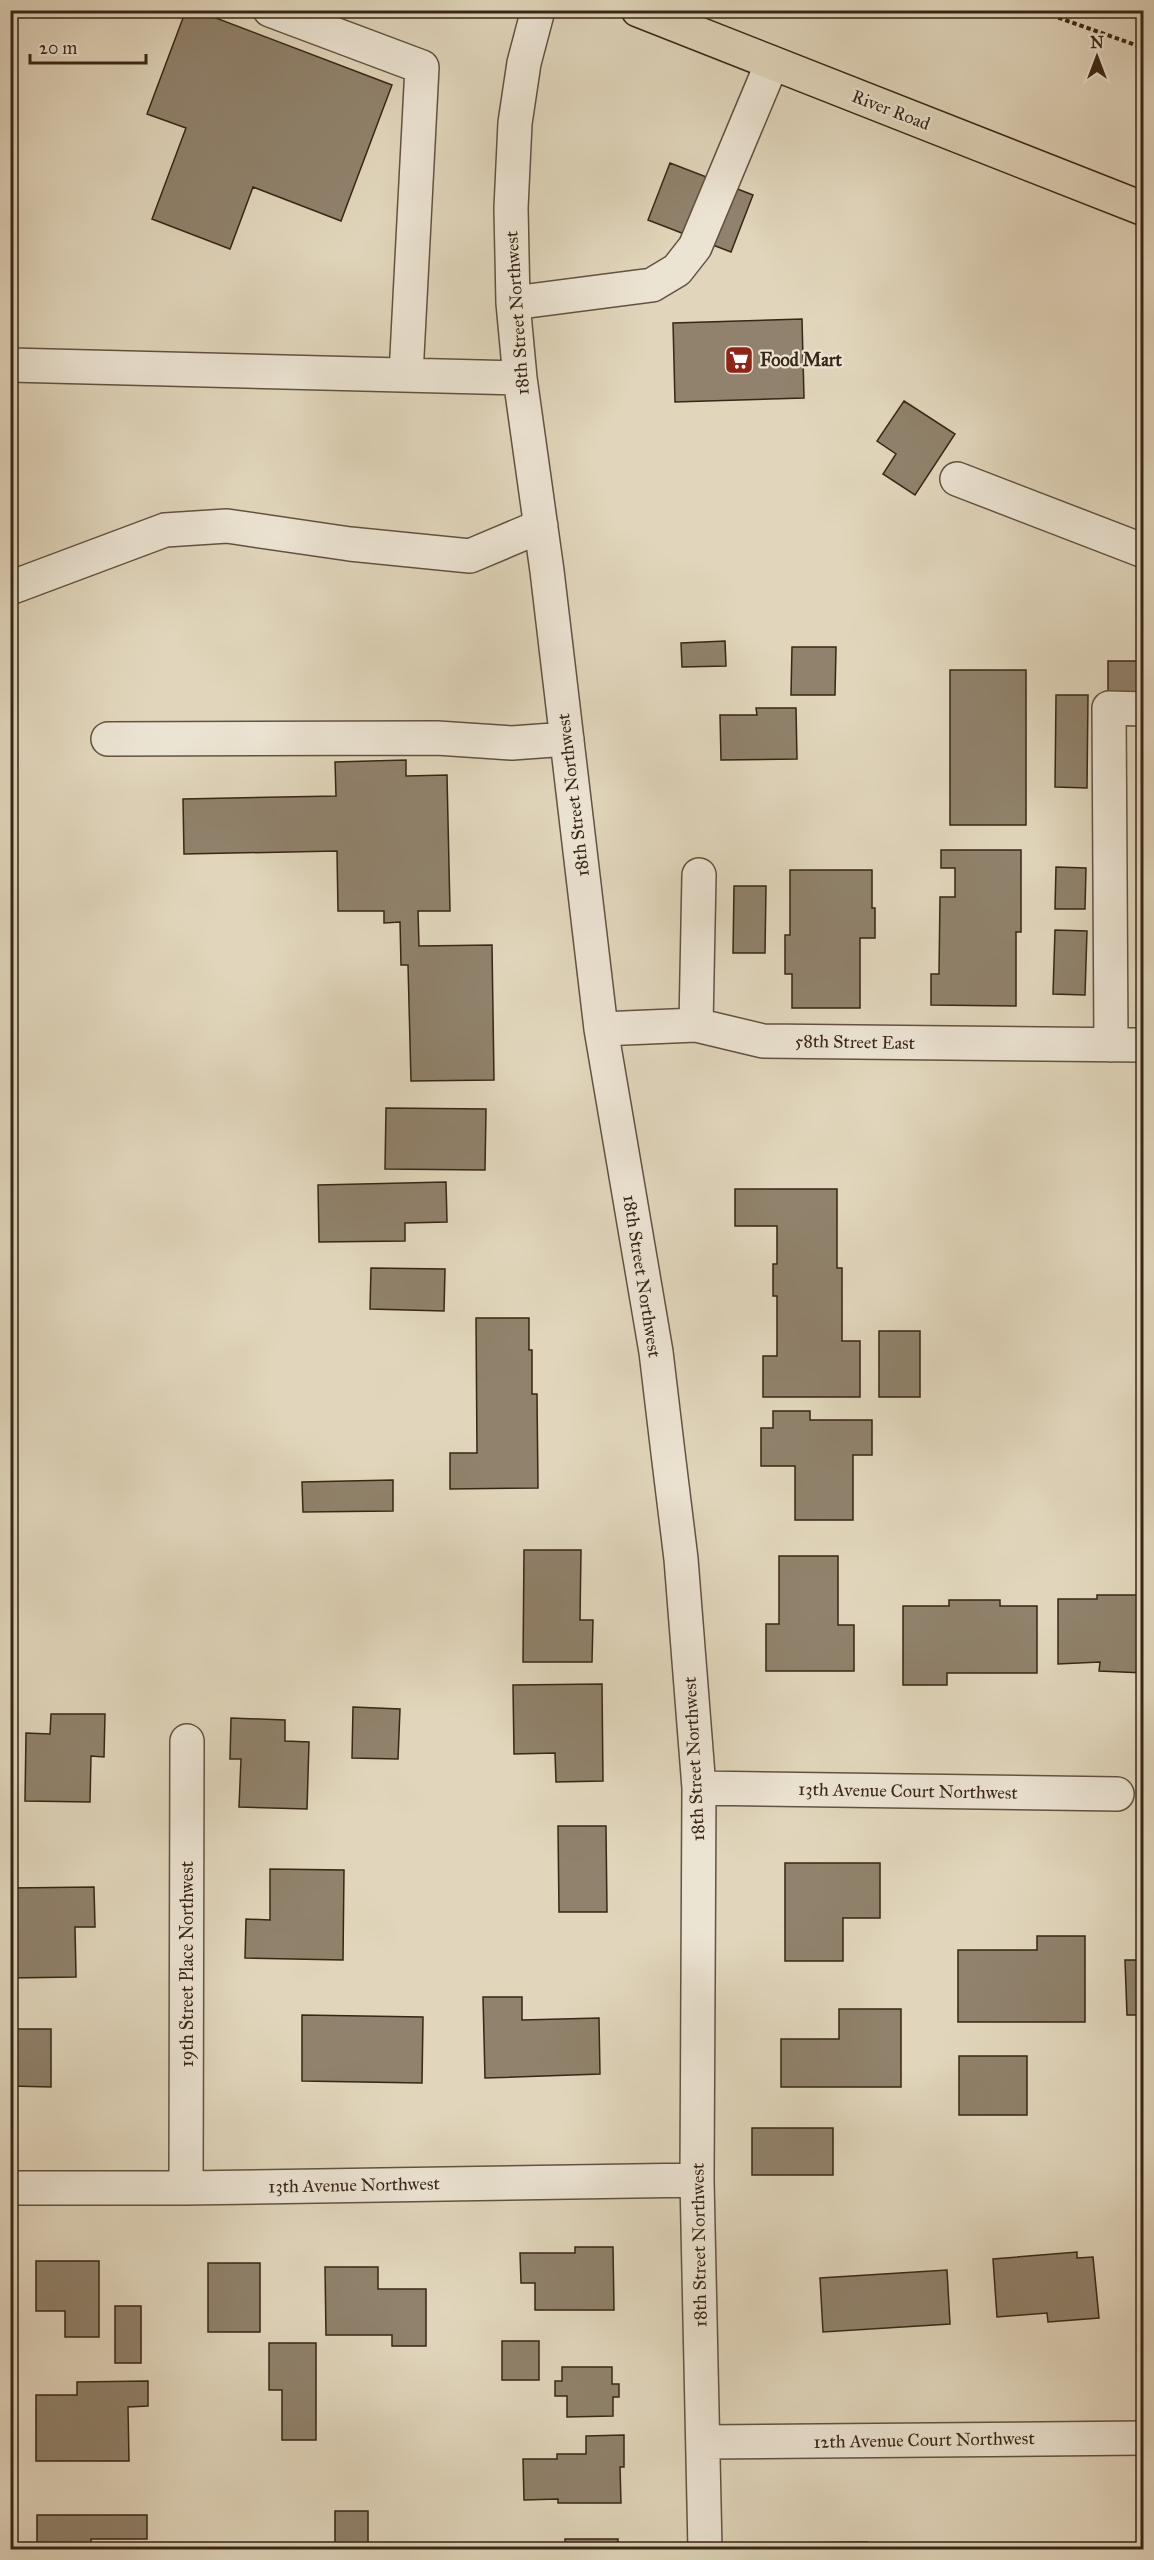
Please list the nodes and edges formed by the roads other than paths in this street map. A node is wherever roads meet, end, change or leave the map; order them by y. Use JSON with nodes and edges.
{"nodes":[{"id":1,"x":270,"y":10,"type":"edge"},
{"id":2,"x":538,"y":10,"type":"edge"},
{"id":3,"x":638,"y":10,"type":"edge"},
{"id":4,"x":772,"y":63,"type":"junction"},
{"id":5,"x":1143,"y":209,"type":"edge"},
{"id":6,"x":513,"y":303,"type":"junction"},
{"id":7,"x":10,"y":365,"type":"edge"},
{"id":8,"x":406,"y":375,"type":"junction"},
{"id":9,"x":520,"y":378,"type":"junction"},
{"id":10,"x":957,"y":479,"type":"dead end"},
{"id":11,"x":541,"y":526,"type":"junction"},
{"id":12,"x":1143,"y":551,"type":"edge"},
{"id":13,"x":10,"y":588,"type":"edge"},
{"id":14,"x":1143,"y":709,"type":"edge"},
{"id":15,"x":108,"y":739,"type":"dead end"},
{"id":16,"x":567,"y":739,"type":"junction"},
{"id":17,"x":699,"y":875,"type":"dead end"},
{"id":18,"x":696,"y":1025,"type":"junction"},
{"id":19,"x":601,"y":1029,"type":"junction"},
{"id":20,"x":1111,"y":1045,"type":"junction"},
{"id":21,"x":1143,"y":1046,"type":"edge"},
{"id":22,"x":187,"y":1741,"type":"dead end"},
{"id":23,"x":699,"y":1788,"type":"junction"},
{"id":24,"x":1117,"y":1794,"type":"dead end"},
{"id":25,"x":697,"y":2180,"type":"junction"},
{"id":26,"x":10,"y":2188,"type":"edge"},
{"id":27,"x":186,"y":2188,"type":"junction"},
{"id":28,"x":1143,"y":2438,"type":"edge"},
{"id":29,"x":704,"y":2442,"type":"junction"},
{"id":30,"x":705,"y":2550,"type":"edge"}],
"edges":[{"from":1,"to":8,"type":"street"},
{"from":2,"to":6,"type":"street","name":"18th Street Northwest"},
{"from":3,"to":4,"type":"main road","name":"River Road"},
{"from":4,"to":5,"type":"main road","name":"River Road"},
{"from":4,"to":6,"type":"street"},
{"from":6,"to":9,"type":"street","name":"18th Street Northwest"},
{"from":7,"to":8,"type":"street"},
{"from":8,"to":9,"type":"street"},
{"from":9,"to":11,"type":"street","name":"18th Street Northwest"},
{"from":10,"to":12,"type":"street"},
{"from":11,"to":13,"type":"street"},
{"from":11,"to":16,"type":"street","name":"18th Street Northwest"},
{"from":14,"to":20,"type":"street"},
{"from":15,"to":16,"type":"street"},
{"from":16,"to":19,"type":"street","name":"18th Street Northwest"},
{"from":17,"to":18,"type":"street"},
{"from":18,"to":19,"type":"street","name":"58th Street East"},
{"from":18,"to":20,"type":"street","name":"58th Street East"},
{"from":19,"to":23,"type":"street","name":"18th Street Northwest"},
{"from":20,"to":21,"type":"street","name":"58th Street East"},
{"from":22,"to":27,"type":"street","name":"19th Street Place Northwest"},
{"from":23,"to":24,"type":"street","name":"13th Avenue Court Northwest"},
{"from":23,"to":25,"type":"street","name":"18th Street Northwest"},
{"from":25,"to":27,"type":"street","name":"13th Avenue Northwest"},
{"from":25,"to":29,"type":"street","name":"18th Street Northwest"},
{"from":26,"to":27,"type":"street","name":"13th Avenue Northwest"},
{"from":28,"to":29,"type":"street","name":"12th Avenue Court Northwest"},
{"from":29,"to":30,"type":"street","name":"18th Street Northwest"}]}
